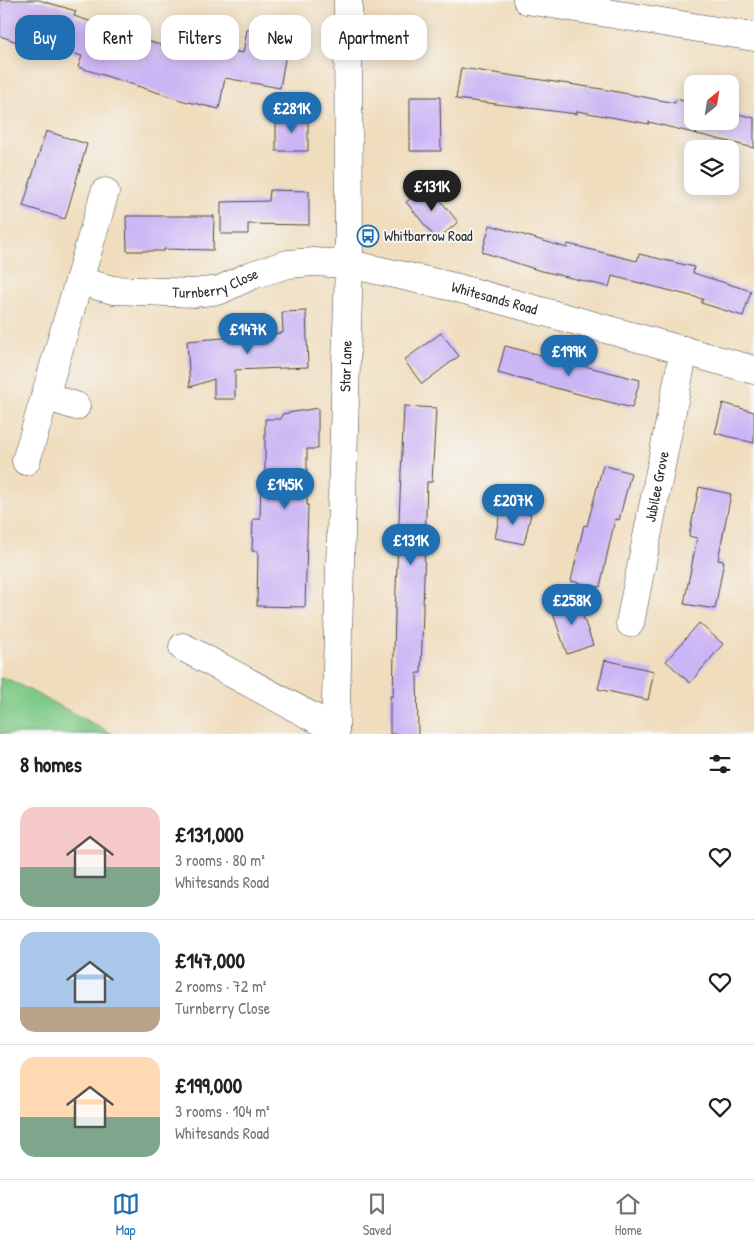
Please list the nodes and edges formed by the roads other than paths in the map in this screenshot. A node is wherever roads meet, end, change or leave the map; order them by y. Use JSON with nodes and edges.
{"nodes":[{"id":1,"x":348,"y":0,"type":"edge"},
{"id":2,"x":527,"y":0,"type":"edge"},
{"id":3,"x":754,"y":37,"type":"edge"},
{"id":4,"x":105,"y":192,"type":"dead end"},
{"id":5,"x":349,"y":264,"type":"junction"},
{"id":6,"x":79,"y":281,"type":"junction"},
{"id":7,"x":684,"y":350,"type":"junction"},
{"id":8,"x":754,"y":370,"type":"edge"},
{"id":9,"x":45,"y":396,"type":"junction"},
{"id":10,"x":76,"y":406,"type":"dead end"},
{"id":11,"x":26,"y":461,"type":"dead end"},
{"id":12,"x":630,"y":623,"type":"dead end"},
{"id":13,"x":183,"y":647,"type":"dead end"},
{"id":14,"x":335,"y":731,"type":"edge"}],
"edges":[{"from":1,"to":5,"type":"street","name":"Star Lane"},
{"from":2,"to":3,"type":"street"},
{"from":4,"to":6,"type":"street"},
{"from":5,"to":6,"type":"street","name":"Turnberry Close"},
{"from":5,"to":7,"type":"street","name":"Whitesands Road"},
{"from":5,"to":14,"type":"street","name":"Star Lane"},
{"from":6,"to":9,"type":"street"},
{"from":7,"to":8,"type":"street","name":"Whitesands Road"},
{"from":7,"to":12,"type":"street","name":"Jubilee Grove"},
{"from":9,"to":10,"type":"street"},
{"from":9,"to":11,"type":"street"},
{"from":13,"to":14,"type":"street"}]}
